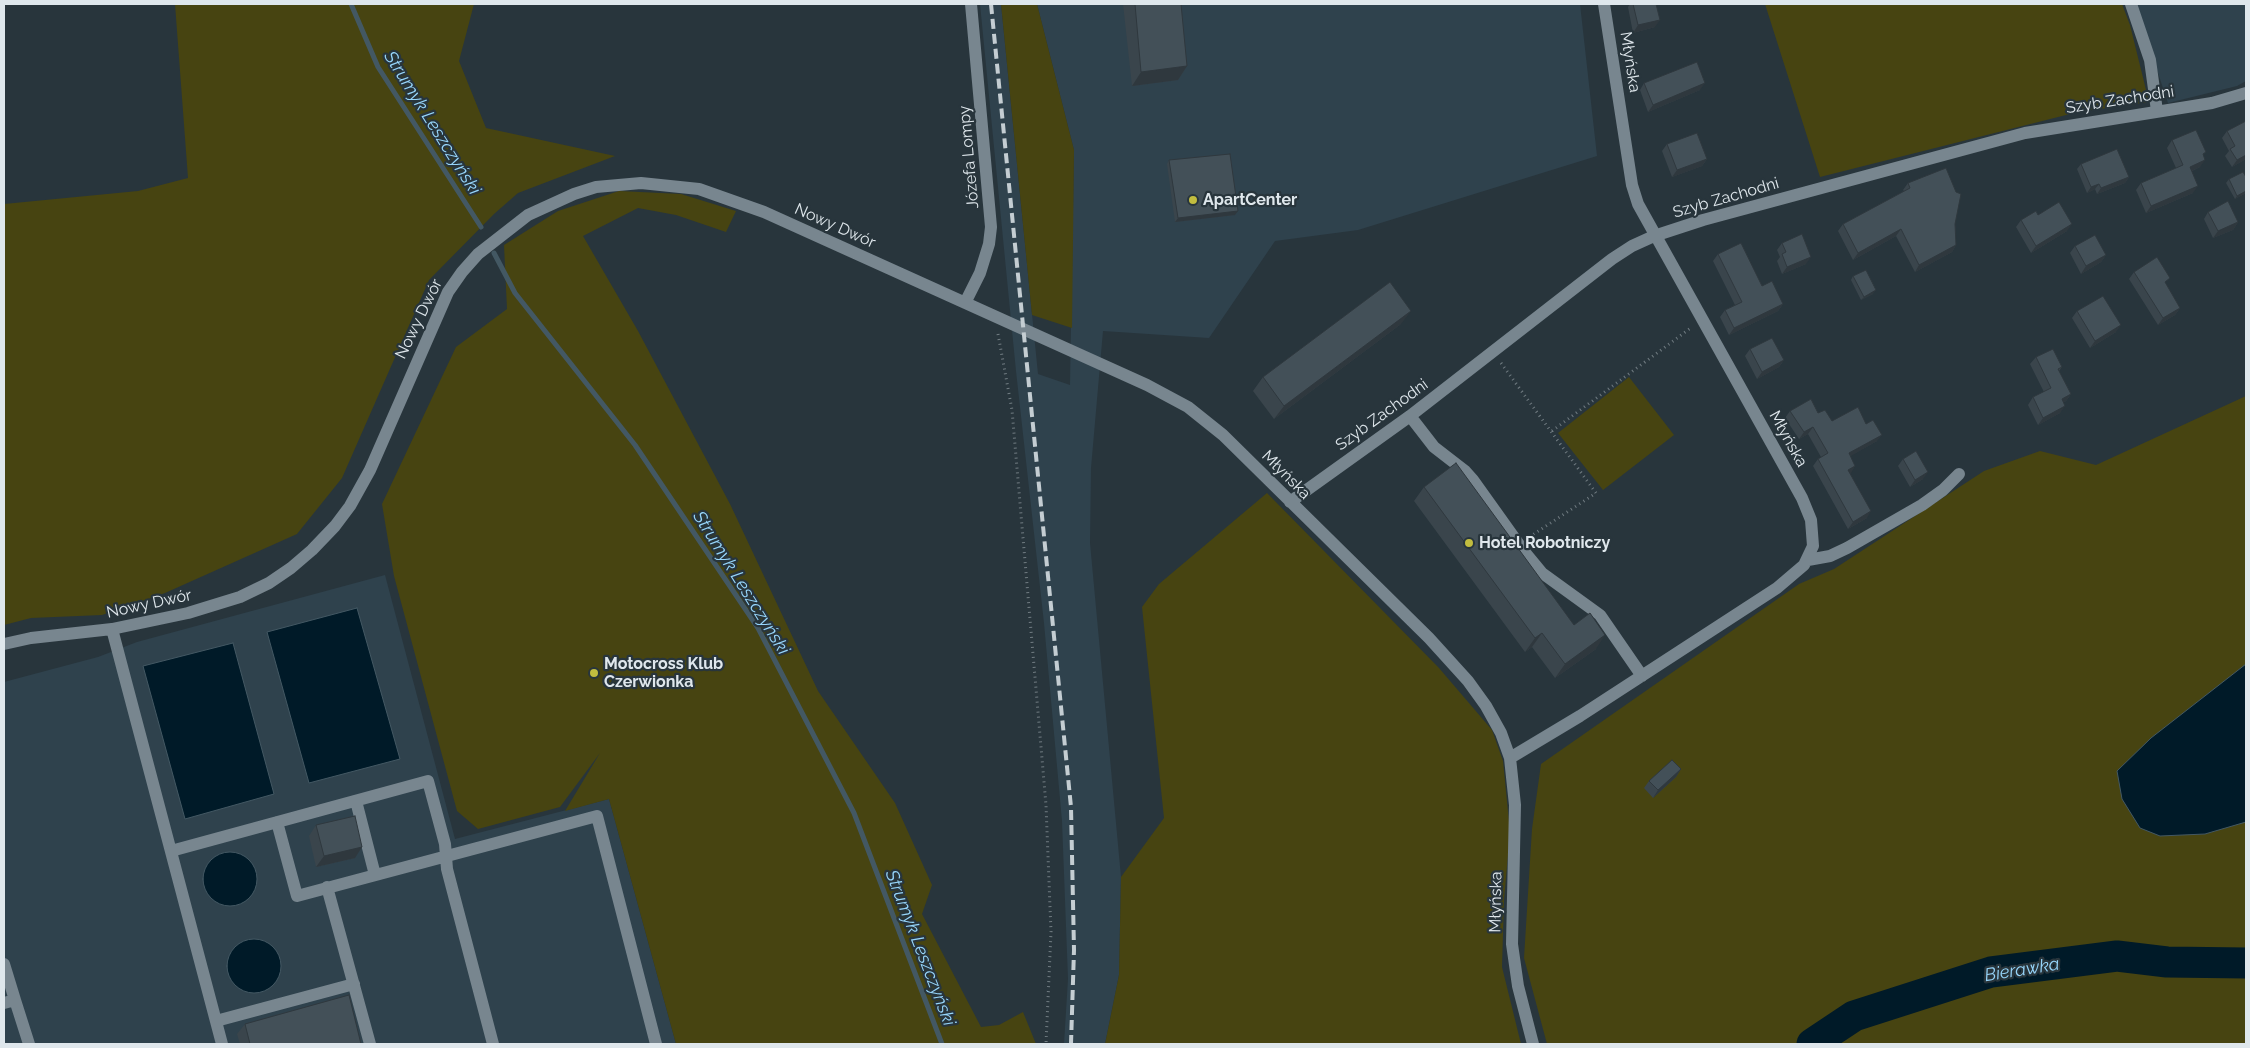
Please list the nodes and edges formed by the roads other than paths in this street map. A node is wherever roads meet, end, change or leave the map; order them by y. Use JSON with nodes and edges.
{"nodes":[{"id":1,"x":971,"y":4,"type":"edge"},
{"id":2,"x":1604,"y":4,"type":"edge"},
{"id":3,"x":2131,"y":4,"type":"edge"},
{"id":4,"x":2246,"y":93,"type":"edge"},
{"id":5,"x":2157,"y":111,"type":"junction"},
{"id":6,"x":1654,"y":236,"type":"junction"},
{"id":7,"x":965,"y":304,"type":"junction"},
{"id":8,"x":1410,"y":416,"type":"junction"},
{"id":9,"x":1959,"y":474,"type":"dead end"},
{"id":10,"x":1290,"y":502,"type":"junction"},
{"id":11,"x":1808,"y":560,"type":"junction"},
{"id":12,"x":112,"y":629,"type":"junction"},
{"id":13,"x":4,"y":644,"type":"edge"},
{"id":14,"x":1642,"y":676,"type":"junction"},
{"id":15,"x":1510,"y":758,"type":"junction"},
{"id":16,"x":356,"y":801,"type":"junction"},
{"id":17,"x":277,"y":822,"type":"junction"},
{"id":18,"x":171,"y":851,"type":"junction"},
{"id":19,"x":446,"y":855,"type":"junction"},
{"id":20,"x":375,"y":875,"type":"junction"},
{"id":21,"x":327,"y":887,"type":"junction"},
{"id":22,"x":4,"y":964,"type":"edge"},
{"id":23,"x":354,"y":984,"type":"junction"},
{"id":24,"x":9,"y":1001,"type":"edge"},
{"id":25,"x":216,"y":1021,"type":"junction"},
{"id":26,"x":29,"y":1044,"type":"edge"},
{"id":27,"x":222,"y":1044,"type":"edge"},
{"id":28,"x":370,"y":1044,"type":"edge"},
{"id":29,"x":493,"y":1044,"type":"edge"},
{"id":30,"x":656,"y":1044,"type":"edge"},
{"id":31,"x":1533,"y":1044,"type":"edge"}],
"edges":[{"from":1,"to":7,"type":"street","name":"Józefa Lompy"},
{"from":2,"to":6,"type":"street","name":"Młyńska"},
{"from":3,"to":5,"type":"street"},
{"from":4,"to":5,"type":"street","name":"Szyb Zachodni"},
{"from":5,"to":6,"type":"street","name":"Szyb Zachodni"},
{"from":6,"to":8,"type":"street","name":"Szyb Zachodni"},
{"from":6,"to":11,"type":"street","name":"Młyńska"},
{"from":7,"to":10,"type":"street","name":"Młyńska"},
{"from":7,"to":12,"type":"street","name":"Nowy Dwór"},
{"from":8,"to":10,"type":"street","name":"Szyb Zachodni"},
{"from":8,"to":14,"type":"street"},
{"from":9,"to":11,"type":"street"},
{"from":10,"to":15,"type":"street","name":"Młyńska"},
{"from":11,"to":14,"type":"street"},
{"from":12,"to":13,"type":"street","name":"Nowy Dwór"},
{"from":12,"to":18,"type":"street"},
{"from":14,"to":15,"type":"street"},
{"from":15,"to":31,"type":"street","name":"Młyńska"},
{"from":16,"to":17,"type":"street"},
{"from":16,"to":19,"type":"street"},
{"from":16,"to":20,"type":"street"},
{"from":17,"to":18,"type":"street"},
{"from":17,"to":21,"type":"street"},
{"from":18,"to":25,"type":"street"},
{"from":19,"to":20,"type":"street"},
{"from":19,"to":29,"type":"street"},
{"from":19,"to":30,"type":"street"},
{"from":20,"to":21,"type":"street"},
{"from":21,"to":23,"type":"street"},
{"from":22,"to":24,"type":"street"},
{"from":23,"to":25,"type":"street"},
{"from":23,"to":28,"type":"street"},
{"from":24,"to":26,"type":"street"},
{"from":25,"to":27,"type":"street"}]}
